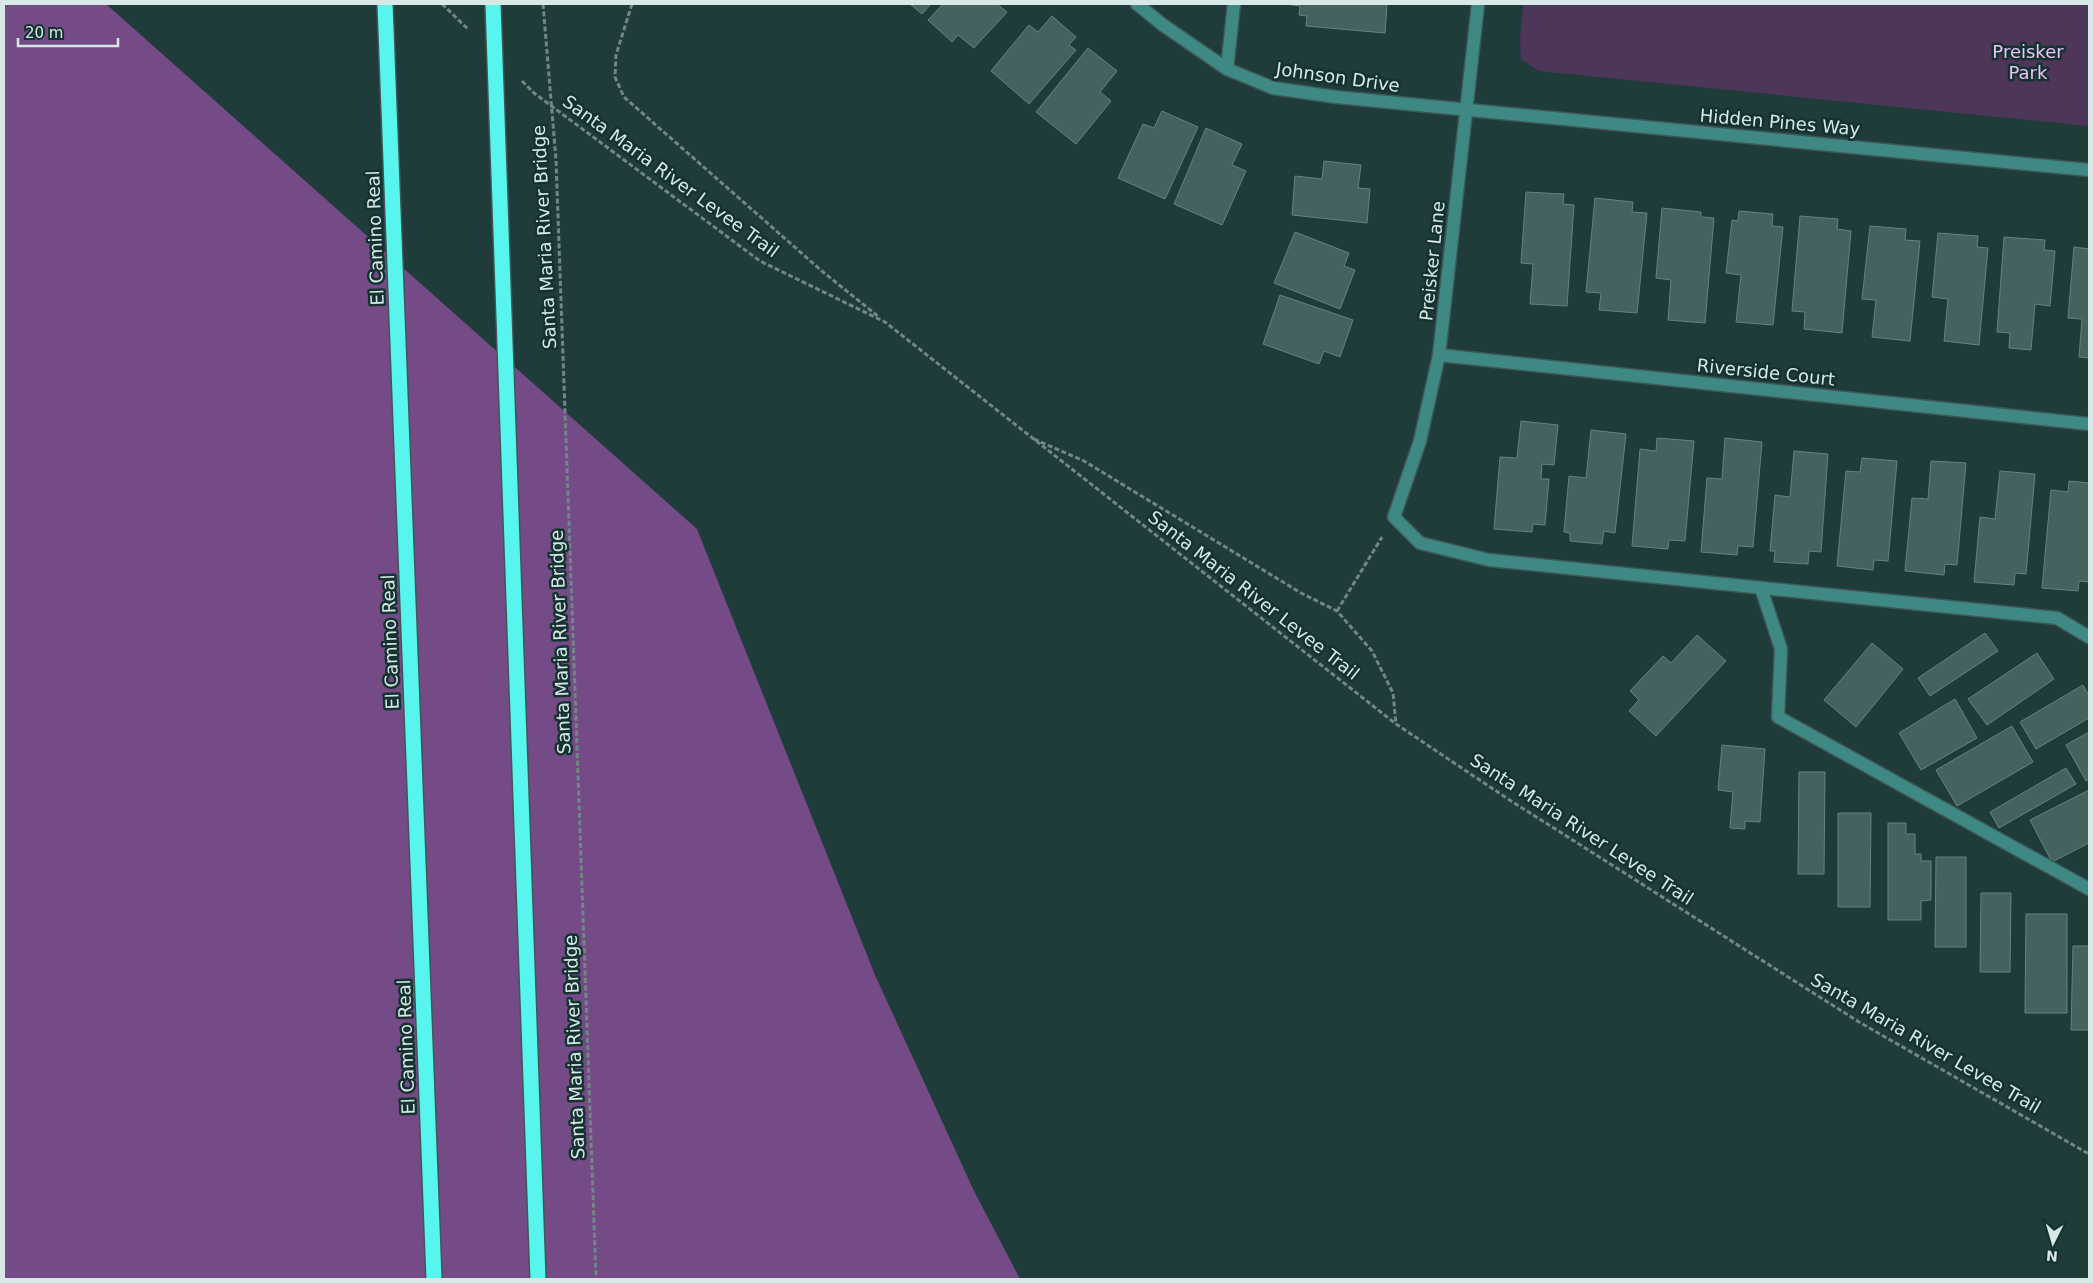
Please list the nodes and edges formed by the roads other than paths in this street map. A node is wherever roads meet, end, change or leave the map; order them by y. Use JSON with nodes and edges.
{"nodes":[{"id":1,"x":384,"y":4,"type":"edge"},
{"id":2,"x":493,"y":4,"type":"edge"},
{"id":3,"x":1138,"y":4,"type":"edge"},
{"id":4,"x":1234,"y":4,"type":"edge"},
{"id":5,"x":1478,"y":4,"type":"edge"},
{"id":6,"x":1227,"y":69,"type":"junction"},
{"id":7,"x":1467,"y":111,"type":"junction"},
{"id":8,"x":2089,"y":170,"type":"edge"},
{"id":9,"x":1439,"y":355,"type":"junction"},
{"id":10,"x":2089,"y":424,"type":"edge"},
{"id":11,"x":1761,"y":588,"type":"junction"},
{"id":12,"x":2089,"y":637,"type":"edge"},
{"id":13,"x":2089,"y":889,"type":"edge"},
{"id":14,"x":434,"y":1279,"type":"edge"},
{"id":15,"x":538,"y":1279,"type":"edge"}],
"edges":[{"from":1,"to":14,"type":"highway","name":"El Camino Real"},
{"from":2,"to":15,"type":"highway","bridge":true},
{"from":3,"to":6,"type":"street","name":"Johnson Drive"},
{"from":4,"to":6,"type":"street"},
{"from":5,"to":7,"type":"street","name":"Preisker Lane"},
{"from":6,"to":7,"type":"street","name":"Johnson Drive"},
{"from":7,"to":8,"type":"street","name":"Hidden Pines Way"},
{"from":7,"to":9,"type":"street","name":"Preisker Lane"},
{"from":9,"to":10,"type":"street","name":"Riverside Court"},
{"from":9,"to":11,"type":"street","name":"Preisker Lane"},
{"from":11,"to":12,"type":"street"},
{"from":11,"to":13,"type":"street"}]}
